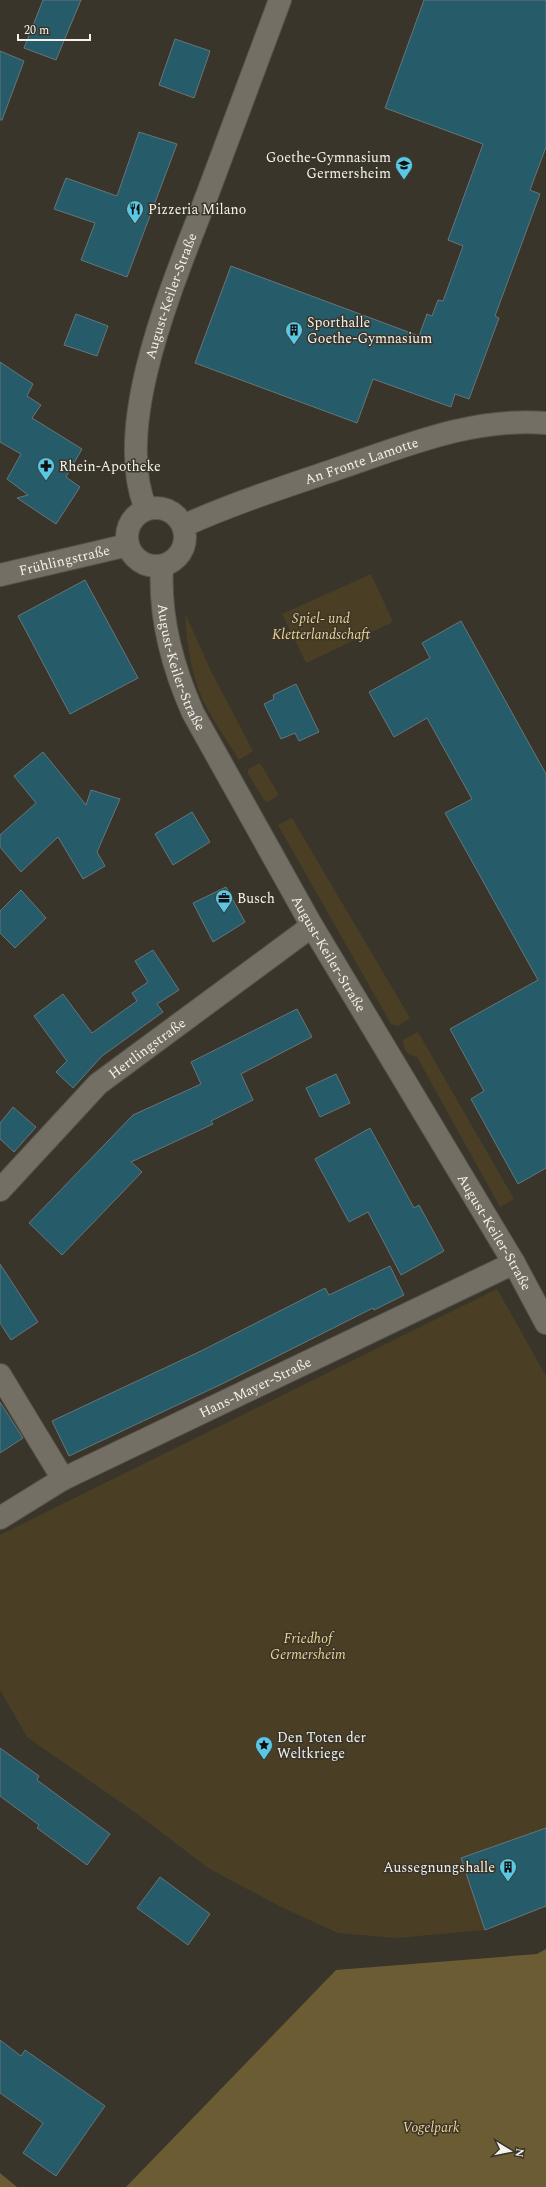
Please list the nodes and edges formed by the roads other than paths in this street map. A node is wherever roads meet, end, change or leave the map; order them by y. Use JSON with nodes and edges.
{"nodes":[{"id":1,"x":280,"y":0,"type":"edge"},
{"id":2,"x":546,"y":423,"type":"edge"},
{"id":3,"x":146,"y":509,"type":"junction"},
{"id":4,"x":183,"y":526,"type":"junction"},
{"id":5,"x":128,"y":545,"type":"junction"},
{"id":6,"x":162,"y":566,"type":"junction"},
{"id":7,"x":0,"y":575,"type":"edge"},
{"id":8,"x":312,"y":926,"type":"junction"},
{"id":9,"x":0,"y":1190,"type":"edge"},
{"id":10,"x":514,"y":1263,"type":"junction"},
{"id":11,"x":546,"y":1323,"type":"edge"},
{"id":12,"x":0,"y":1375,"type":"edge"},
{"id":13,"x":63,"y":1478,"type":"junction"},
{"id":14,"x":0,"y":1518,"type":"edge"}],
"edges":[{"from":1,"to":3,"type":"street","name":"August-Keiler-Straße"},
{"from":2,"to":4,"type":"street","name":"An Fronte Lamotte"},
{"from":3,"to":4,"type":"street"},
{"from":3,"to":5,"type":"street"},
{"from":4,"to":6,"type":"street"},
{"from":5,"to":6,"type":"street"},
{"from":5,"to":7,"type":"street","name":"Frühlingstraße"},
{"from":6,"to":8,"type":"street","name":"August-Keiler-Straße"},
{"from":8,"to":9,"type":"street","name":"Hertlingstraße"},
{"from":8,"to":10,"type":"street","name":"August-Keiler-Straße"},
{"from":10,"to":11,"type":"street","name":"August-Keiler-Straße"},
{"from":10,"to":13,"type":"street","name":"Hans-Mayer-Straße"},
{"from":12,"to":13,"type":"street"},
{"from":13,"to":14,"type":"street","name":"Hans-Mayer-Straße"}]}
